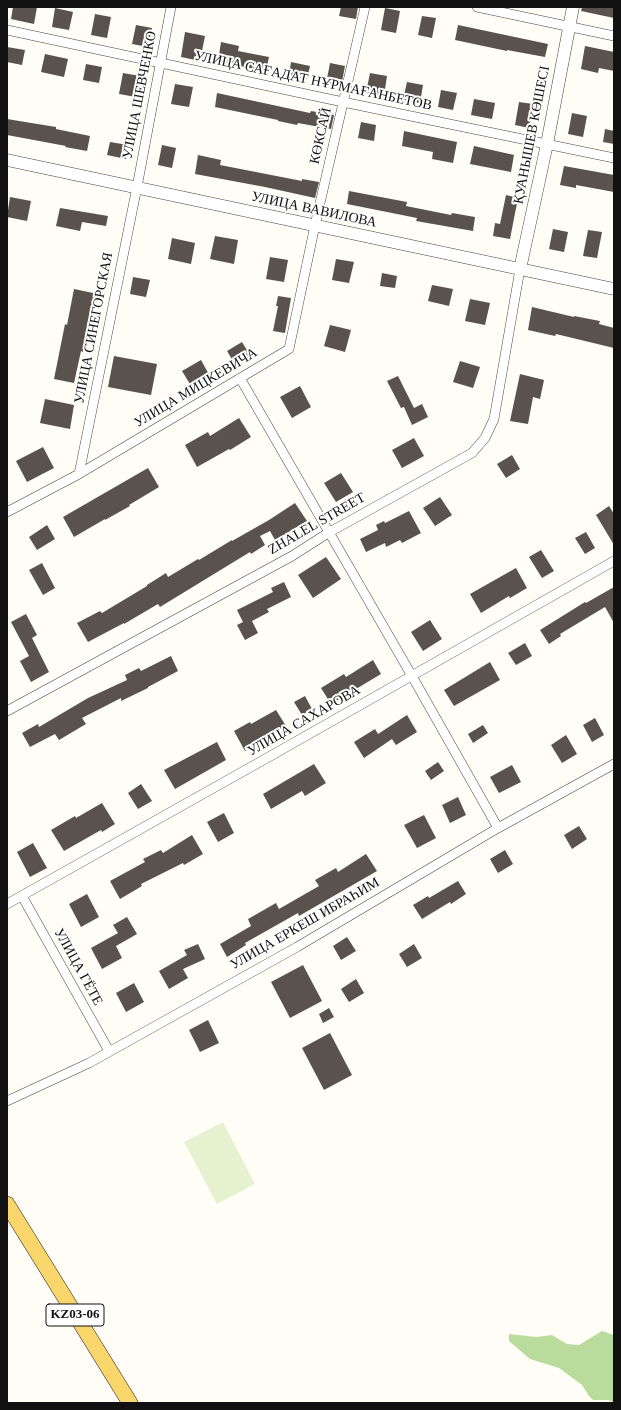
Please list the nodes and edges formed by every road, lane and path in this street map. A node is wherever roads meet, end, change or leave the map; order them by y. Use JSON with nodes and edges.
{"nodes":[{"id":1,"x":171,"y":7,"type":"edge"},
{"id":2,"x":365,"y":7,"type":"edge"},
{"id":3,"x":477,"y":7,"type":"edge"},
{"id":4,"x":573,"y":7,"type":"edge"},
{"id":5,"x":569,"y":27,"type":"junction"},
{"id":6,"x":7,"y":30,"type":"edge"},
{"id":7,"x":614,"y":36,"type":"edge"},
{"id":8,"x":160,"y":63,"type":"junction"},
{"id":9,"x":343,"y":102,"type":"junction"},
{"id":10,"x":547,"y":144,"type":"junction"},
{"id":11,"x":614,"y":158,"type":"edge"},
{"id":12,"x":7,"y":160,"type":"edge"},
{"id":13,"x":137,"y":187,"type":"junction"},
{"id":14,"x":315,"y":225,"type":"junction"},
{"id":15,"x":520,"y":269,"type":"junction"},
{"id":16,"x":614,"y":289,"type":"edge"},
{"id":17,"x":240,"y":378,"type":"junction"},
{"id":18,"x":79,"y":474,"type":"junction"},
{"id":19,"x":7,"y":512,"type":"edge"},
{"id":20,"x":328,"y":533,"type":"junction"},
{"id":21,"x":614,"y":561,"type":"edge"},
{"id":22,"x":412,"y":676,"type":"junction"},
{"id":23,"x":7,"y":711,"type":"edge"},
{"id":24,"x":614,"y":764,"type":"edge"},
{"id":25,"x":498,"y":828,"type":"junction"},
{"id":26,"x":22,"y":896,"type":"junction"},
{"id":27,"x":7,"y":904,"type":"edge"},
{"id":28,"x":109,"y":1052,"type":"junction"},
{"id":29,"x":7,"y":1101,"type":"edge"},
{"id":30,"x":7,"y":1204,"type":"edge"},
{"id":31,"x":7,"y":1216,"type":"edge"},
{"id":32,"x":20,"y":1228,"type":"junction"},
{"id":33,"x":130,"y":1403,"type":"edge"}],
"edges":[{"from":1,"to":8,"type":"street","name":"УЛИЦА ШЕВЧЕНКО"},
{"from":2,"to":9,"type":"street","name":"КӨКСАЙ"},
{"from":3,"to":5,"type":"street"},
{"from":4,"to":5,"type":"street","name":"ҚУАНЫШЕВ КӨШЕСІ"},
{"from":5,"to":7,"type":"street"},
{"from":5,"to":10,"type":"street","name":"ҚУАНЫШЕВ КӨШЕСІ"},
{"from":6,"to":8,"type":"street","name":"УЛИЦА САҒАДАТ НҰРМАҒАНБЕТОВ"},
{"from":8,"to":9,"type":"street","name":"УЛИЦА САҒАДАТ НҰРМАҒАНБЕТОВ"},
{"from":8,"to":13,"type":"street","name":"УЛИЦА ШЕВЧЕНКО"},
{"from":9,"to":10,"type":"street","name":"УЛИЦА САҒАДАТ НҰРМАҒАНБЕТОВ"},
{"from":9,"to":14,"type":"street","name":"КӨКСАЙ"},
{"from":10,"to":11,"type":"street","name":"УЛИЦА САҒАДАТ НҰРМАҒАНБЕТОВ"},
{"from":10,"to":15,"type":"street","name":"ҚУАНЫШЕВ КӨШЕСІ"},
{"from":12,"to":13,"type":"street","name":"УЛИЦА ВАВИЛОВА"},
{"from":13,"to":14,"type":"street","name":"УЛИЦА ВАВИЛОВА"},
{"from":13,"to":18,"type":"street","name":"УЛИЦА СИНЕГОРСКАЯ"},
{"from":14,"to":15,"type":"street","name":"УЛИЦА ВАВИЛОВА"},
{"from":14,"to":17,"type":"street","name":"УЛИЦА МИЦКЕВИЧА"},
{"from":15,"to":16,"type":"street","name":"УЛИЦА ВАВИЛОВА"},
{"from":15,"to":20,"type":"street","name":"ZHALEL STREET"},
{"from":17,"to":18,"type":"street","name":"УЛИЦА МИЦКЕВИЧА"},
{"from":17,"to":20,"type":"street"},
{"from":18,"to":19,"type":"street","name":"УЛИЦА МИЦКЕВИЧА"},
{"from":20,"to":22,"type":"street"},
{"from":20,"to":23,"type":"street","name":"ZHALEL STREET"},
{"from":21,"to":22,"type":"street","name":"УЛИЦА САХАРОВА"},
{"from":22,"to":25,"type":"street"},
{"from":22,"to":26,"type":"street","name":"УЛИЦА САХАРОВА"},
{"from":24,"to":25,"type":"street","name":"УЛИЦА ЕРКЕШ ИБРАҺИМ"},
{"from":25,"to":28,"type":"street","name":"УЛИЦА ЕРКЕШ ИБРАҺИМ"},
{"from":26,"to":27,"type":"street","name":"УЛИЦА САХАРОВА"},
{"from":26,"to":28,"type":"street","name":"УЛИЦА ГЁТЕ"},
{"from":28,"to":29,"type":"street","name":"УЛИЦА ЕРКЕШ ИБРАҺИМ"},
{"from":30,"to":32,"type":"main road","number":"KZ03-06"},
{"from":31,"to":32,"type":"street"},
{"from":32,"to":33,"type":"main road","number":"KZ03-06"}]}
